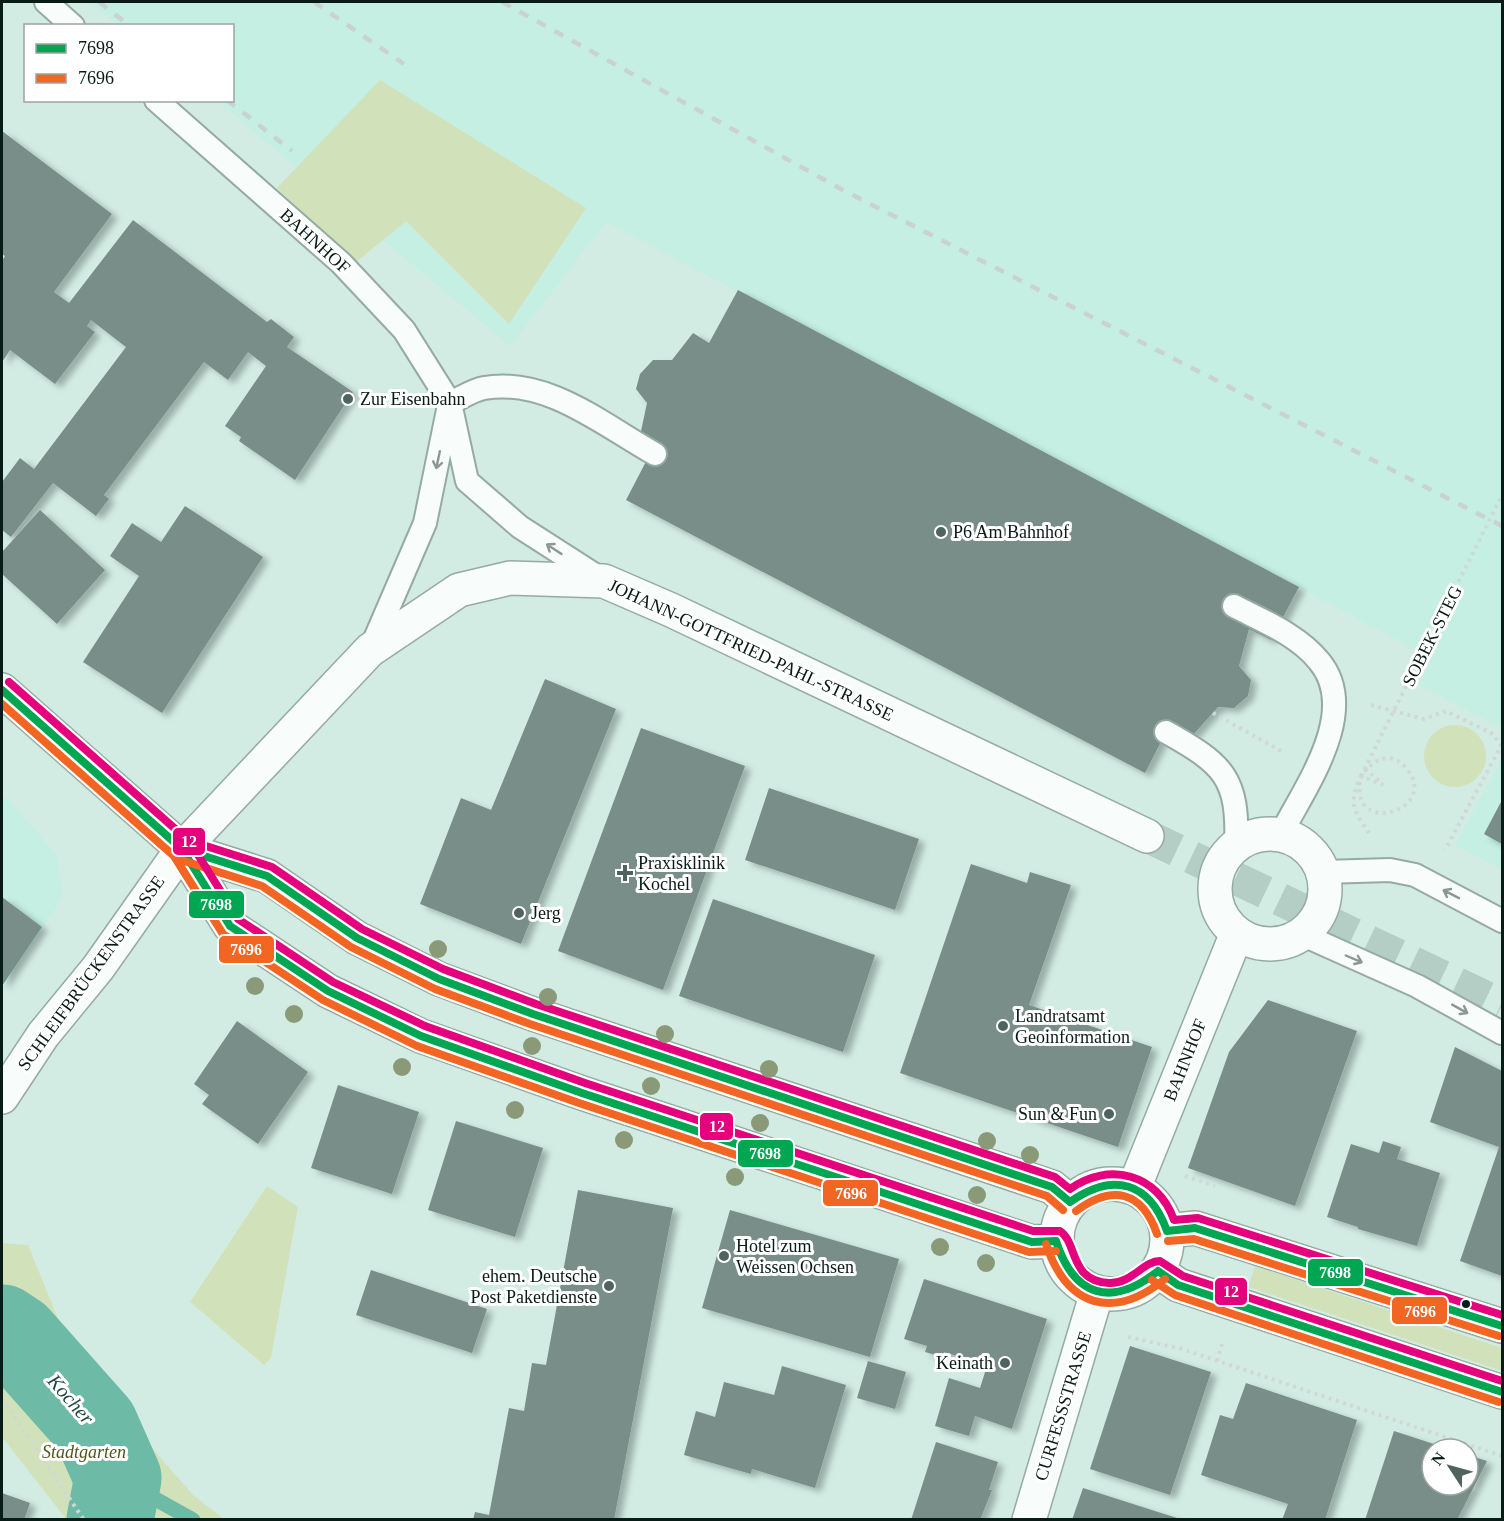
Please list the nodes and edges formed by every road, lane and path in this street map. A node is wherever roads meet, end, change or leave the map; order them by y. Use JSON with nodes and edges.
{"nodes":[{"id":1,"x":46,"y":2,"type":"edge"},
{"id":2,"x":71,"y":24,"type":"edge"},
{"id":3,"x":158,"y":102,"type":"edge"},
{"id":4,"x":450,"y":403,"type":"junction"},
{"id":5,"x":655,"y":454,"type":"dead end"},
{"id":6,"x":1503,"y":495,"type":"edge"},
{"id":7,"x":603,"y":581,"type":"junction"},
{"id":8,"x":1234,"y":606,"type":"dead end"},
{"id":9,"x":370,"y":650,"type":"junction"},
{"id":10,"x":2,"y":690,"type":"edge"},
{"id":11,"x":1335,"y":695,"type":"junction"},
{"id":12,"x":1213,"y":713,"type":"dead end"},
{"id":13,"x":1166,"y":732,"type":"dead end"},
{"id":14,"x":1502,"y":746,"type":"edge"},
{"id":15,"x":1314,"y":769,"type":"junction"},
{"id":16,"x":1365,"y":769,"type":"junction"},
{"id":17,"x":1361,"y":776,"type":"junction"},
{"id":18,"x":1354,"y":808,"type":"dead end"},
{"id":19,"x":1281,"y":834,"type":"junction"},
{"id":20,"x":1147,"y":836,"type":"tunnel mouth"},
{"id":21,"x":1236,"y":846,"type":"junction"},
{"id":22,"x":182,"y":849,"type":"junction"},
{"id":23,"x":1323,"y":872,"type":"junction"},
{"id":24,"x":1428,"y":882,"type":"junction"},
{"id":25,"x":1503,"y":921,"type":"edge"},
{"id":26,"x":1237,"y":933,"type":"junction"},
{"id":27,"x":1301,"y":934,"type":"junction"},
{"id":28,"x":1503,"y":1033,"type":"edge"},
{"id":29,"x":2,"y":1097,"type":"edge"},
{"id":30,"x":1134,"y":1188,"type":"junction"},
{"id":31,"x":1070,"y":1202,"type":"junction"},
{"id":32,"x":1167,"y":1231,"type":"junction"},
{"id":33,"x":1056,"y":1240,"type":"junction"},
{"id":34,"x":1158,"y":1270,"type":"junction"},
{"id":35,"x":1097,"y":1292,"type":"junction"},
{"id":36,"x":1503,"y":1326,"type":"edge"},
{"id":37,"x":1087,"y":1327,"type":"junction"},
{"id":38,"x":1503,"y":1392,"type":"edge"},
{"id":39,"x":2,"y":1398,"type":"edge"},
{"id":40,"x":1503,"y":1456,"type":"edge"},
{"id":41,"x":84,"y":1520,"type":"edge"},
{"id":42,"x":1029,"y":1520,"type":"edge"}],
"edges":[{"from":1,"to":2,"type":"lane"},
{"from":3,"to":4,"type":"lane","name":"BAHNHOF"},
{"from":4,"to":5,"type":"lane"},
{"from":7,"to":4,"type":"lane","name":"BAHNHOF","one_way":true},
{"from":4,"to":9,"type":"lane","one_way":true},
{"from":6,"to":17,"type":"path","name":"SOBEK-STEG","bridge":true},
{"from":7,"to":9,"type":"street","name":"JOHANN-GOTTFRIED-PAHL-STRASSE"},
{"from":7,"to":20,"type":"street","name":"JOHANN-GOTTFRIED-PAHL-STRASSE"},
{"from":8,"to":11,"type":"lane"},
{"from":9,"to":22,"type":"street","name":"JOHANN-GOTTFRIED-PAHL-STRASSE"},
{"from":10,"to":22,"type":"street"},
{"from":11,"to":14,"type":"path"},
{"from":11,"to":15,"type":"lane"},
{"from":12,"to":15,"type":"path"},
{"from":13,"to":21,"type":"lane"},
{"from":14,"to":24,"type":"path"},
{"from":15,"to":19,"type":"lane"},
{"from":16,"to":17,"type":"path"},
{"from":16,"to":17,"type":"path"},
{"from":16,"to":18,"type":"path"},
{"from":19,"to":21,"type":"street"},
{"from":19,"to":23,"type":"street"},
{"from":21,"to":26,"type":"street"},
{"from":22,"to":29,"type":"street","name":"SCHLEIFBRÜCKENSTRASSE"},
{"from":22,"to":31,"type":"street"},
{"from":22,"to":33,"type":"street"},
{"from":23,"to":24,"type":"lane"},
{"from":23,"to":27,"type":"street"},
{"from":25,"to":24,"type":"lane","one_way":true},
{"from":26,"to":27,"type":"street"},
{"from":26,"to":30,"type":"street","name":"BAHNHOF"},
{"from":27,"to":28,"type":"lane","one_way":true},
{"from":30,"to":31,"type":"street"},
{"from":30,"to":32,"type":"street"},
{"from":31,"to":33,"type":"street"},
{"from":32,"to":34,"type":"street"},
{"from":32,"to":36,"type":"street"},
{"from":33,"to":35,"type":"street"},
{"from":34,"to":35,"type":"street"},
{"from":34,"to":38,"type":"street"},
{"from":35,"to":37,"type":"street","name":"CURFESSSTRASSE"},
{"from":37,"to":40,"type":"path"},
{"from":37,"to":42,"type":"street","name":"CURFESSSTRASSE"},
{"from":39,"to":41,"type":"path"}]}
